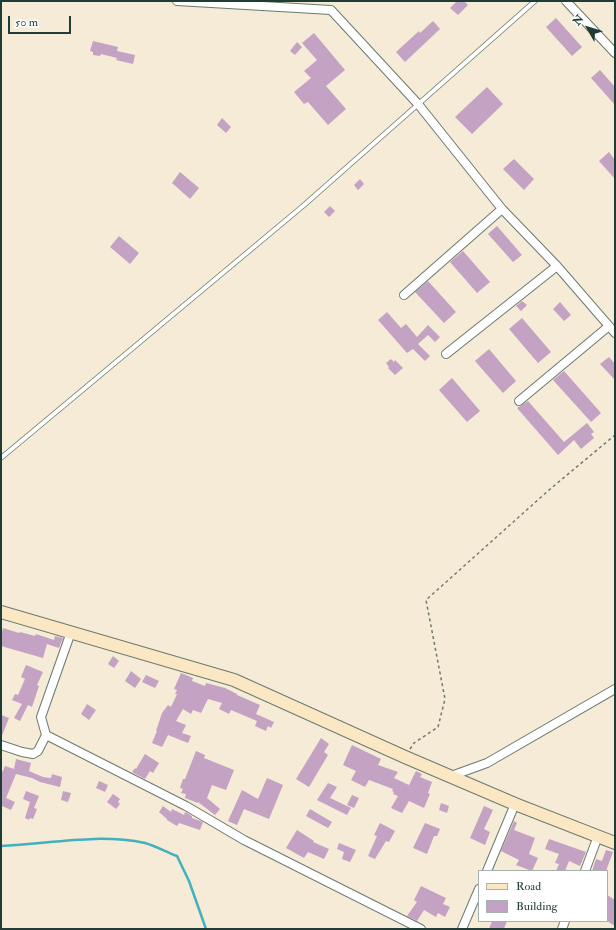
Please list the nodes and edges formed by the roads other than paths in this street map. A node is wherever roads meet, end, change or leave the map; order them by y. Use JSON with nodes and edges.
{"nodes":[{"id":1,"x":177,"y":1,"type":"edge"},
{"id":2,"x":535,"y":1,"type":"edge"},
{"id":3,"x":566,"y":1,"type":"edge"},
{"id":4,"x":615,"y":53,"type":"edge"},
{"id":5,"x":418,"y":104,"type":"junction"},
{"id":6,"x":502,"y":209,"type":"junction"},
{"id":7,"x":557,"y":266,"type":"junction"},
{"id":8,"x":404,"y":295,"type":"dead end"},
{"id":9,"x":609,"y":326,"type":"junction"},
{"id":10,"x":615,"y":333,"type":"edge"},
{"id":11,"x":446,"y":354,"type":"dead end"},
{"id":12,"x":519,"y":401,"type":"dead end"},
{"id":13,"x":1,"y":458,"type":"edge"},
{"id":14,"x":1,"y":612,"type":"edge"},
{"id":15,"x":71,"y":632,"type":"junction"},
{"id":16,"x":615,"y":689,"type":"edge"},
{"id":17,"x":46,"y":734,"type":"junction"},
{"id":18,"x":1,"y":745,"type":"edge"},
{"id":19,"x":451,"y":776,"type":"junction"},
{"id":20,"x":515,"y":804,"type":"junction"},
{"id":21,"x":598,"y":836,"type":"junction"},
{"id":22,"x":614,"y":842,"type":"edge"},
{"id":23,"x":487,"y":870,"type":"edge"},
{"id":24,"x":585,"y":870,"type":"edge"},
{"id":25,"x":478,"y":891,"type":"edge"},
{"id":26,"x":421,"y":929,"type":"edge"},
{"id":27,"x":462,"y":929,"type":"edge"}],
"edges":[{"from":1,"to":5,"type":"street"},
{"from":2,"to":5,"type":"lane"},
{"from":3,"to":4,"type":"street"},
{"from":5,"to":6,"type":"street"},
{"from":5,"to":13,"type":"lane"},
{"from":6,"to":7,"type":"street"},
{"from":6,"to":8,"type":"street"},
{"from":7,"to":9,"type":"street"},
{"from":7,"to":11,"type":"street"},
{"from":9,"to":10,"type":"street"},
{"from":9,"to":12,"type":"street"},
{"from":14,"to":15,"type":"main road"},
{"from":15,"to":17,"type":"street"},
{"from":15,"to":19,"type":"main road"},
{"from":16,"to":19,"type":"street"},
{"from":17,"to":18,"type":"street"},
{"from":17,"to":26,"type":"street"},
{"from":19,"to":20,"type":"main road"},
{"from":20,"to":21,"type":"main road"},
{"from":20,"to":23,"type":"street"},
{"from":21,"to":22,"type":"main road"},
{"from":21,"to":24,"type":"street"},
{"from":25,"to":27,"type":"street"}]}
